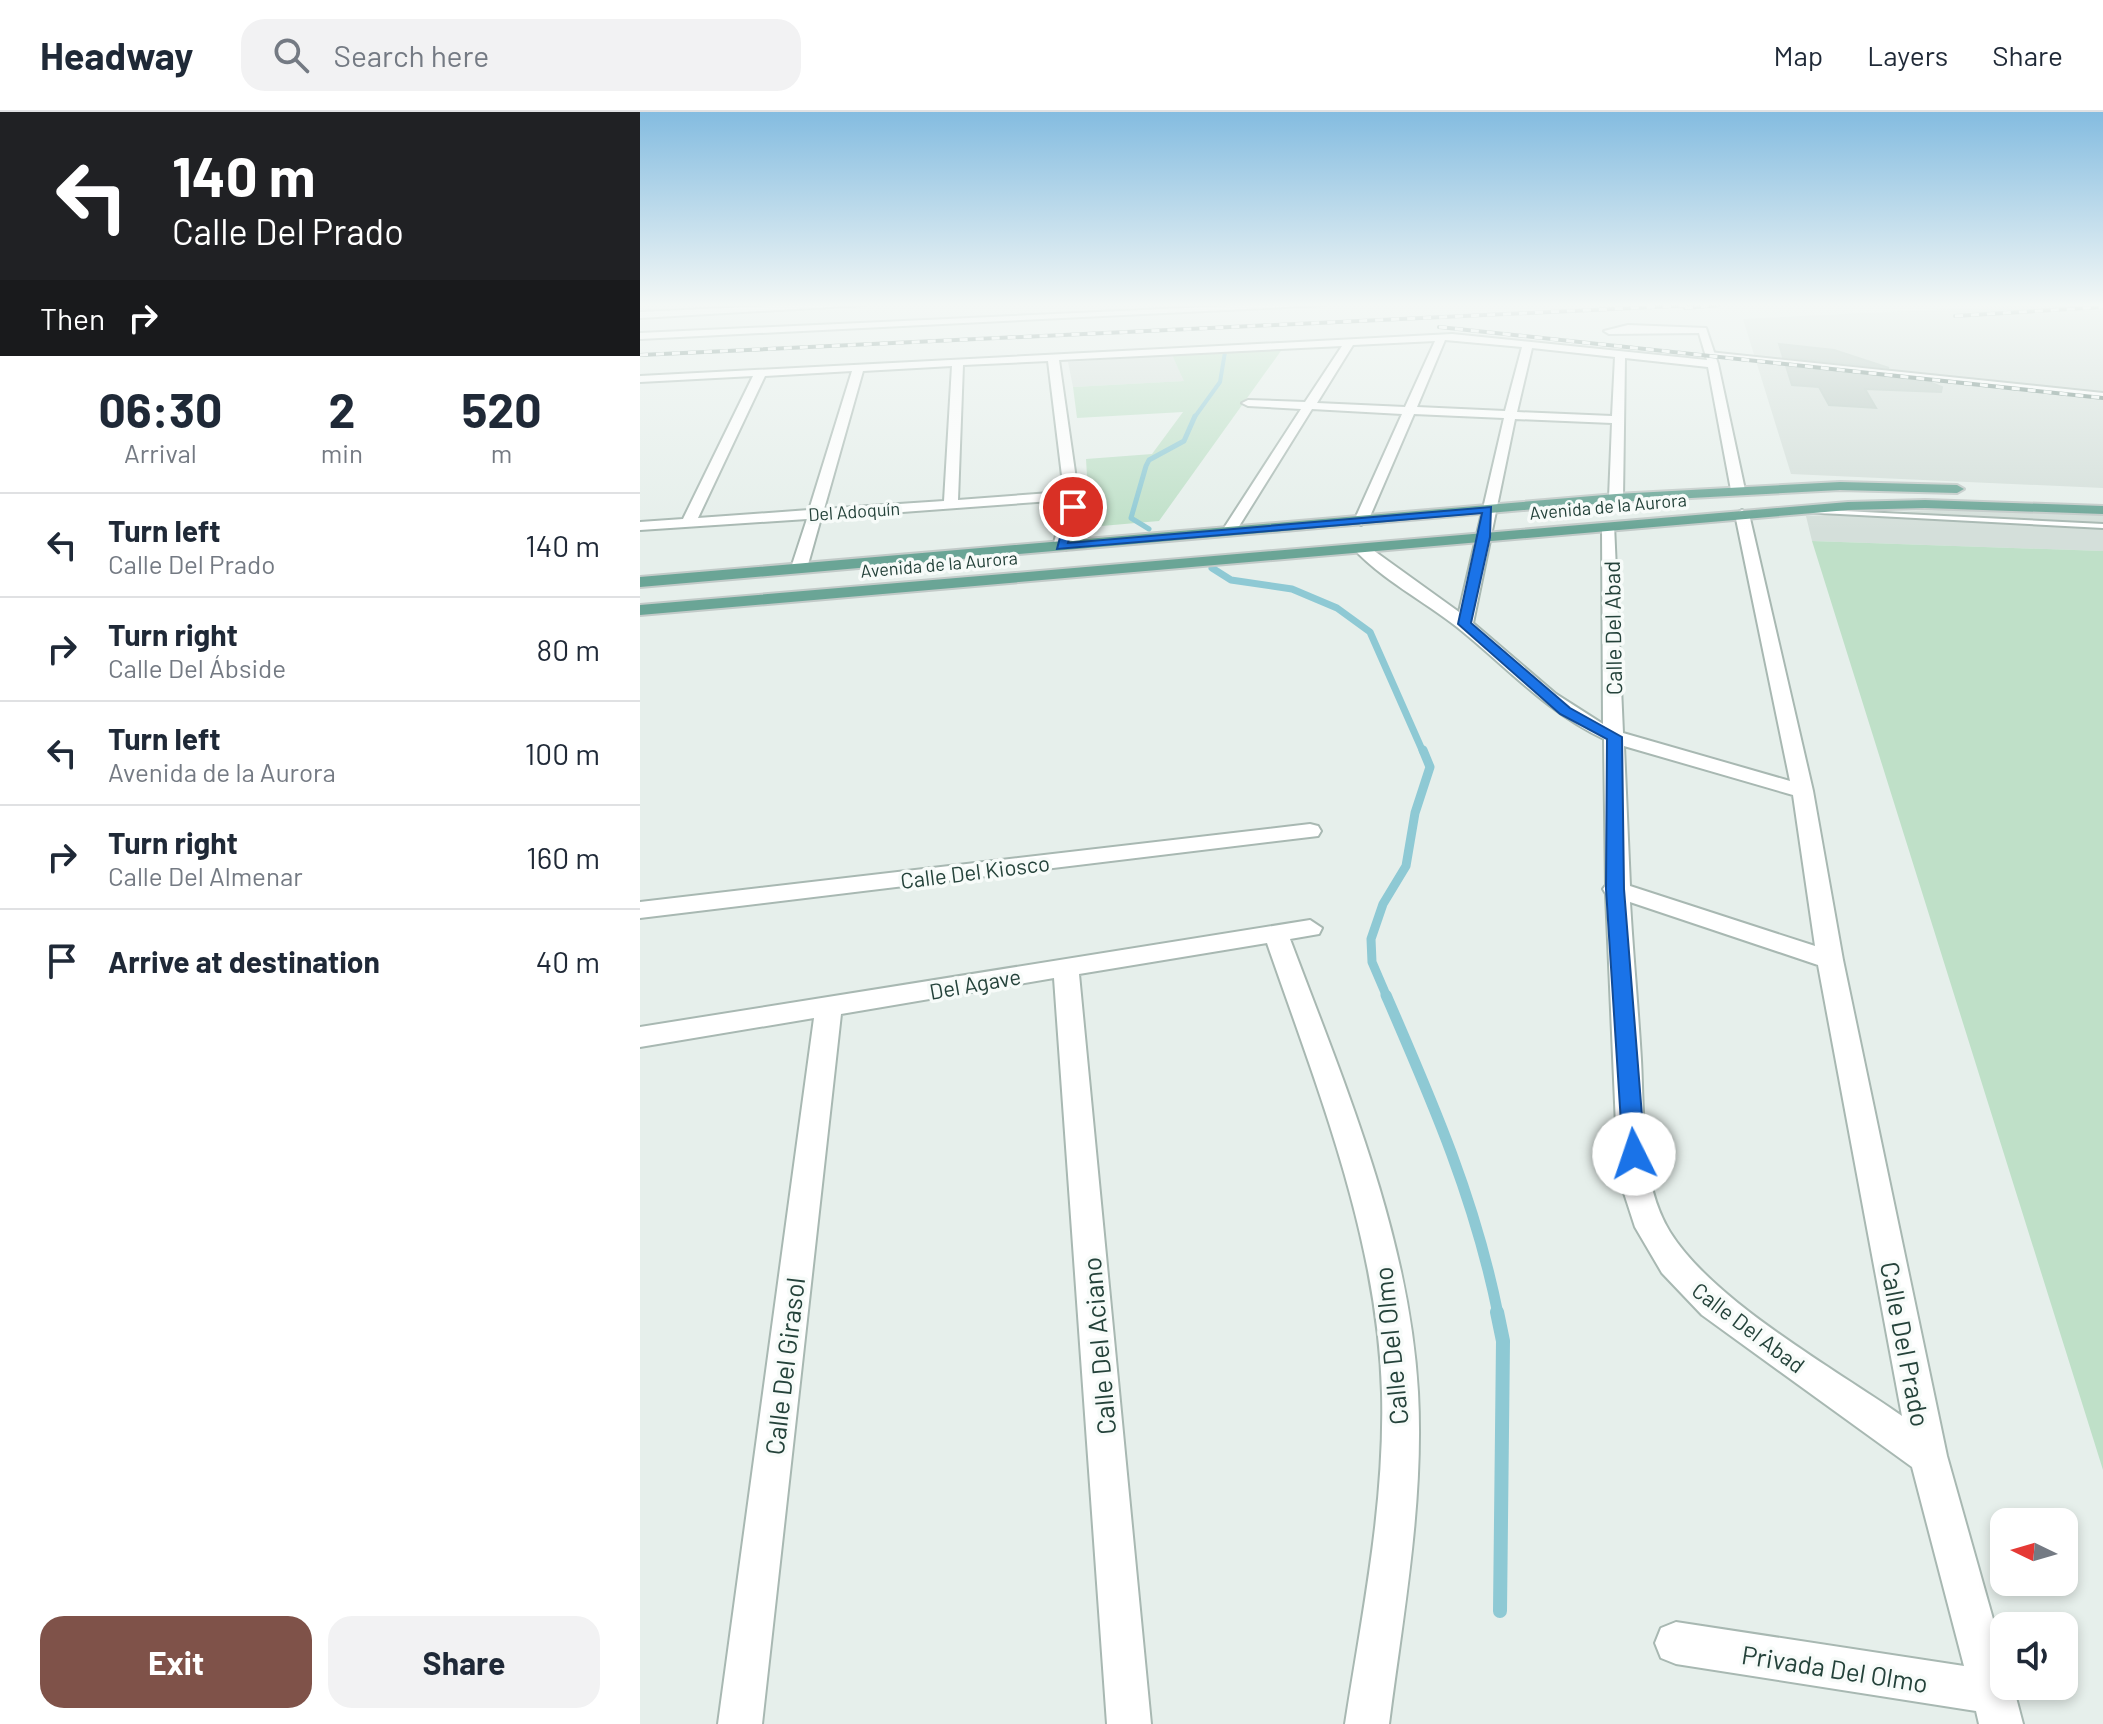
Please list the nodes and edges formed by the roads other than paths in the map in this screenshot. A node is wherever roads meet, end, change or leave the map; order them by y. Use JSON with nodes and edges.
{"nodes":[{"id":1,"x":667,"y":380,"type":"edge"},
{"id":2,"x":757,"y":380,"type":"edge"},
{"id":3,"x":855,"y":380,"type":"edge"},
{"id":4,"x":957,"y":380,"type":"edge"},
{"id":5,"x":1057,"y":380,"type":"edge"},
{"id":6,"x":1324,"y":380,"type":"edge"},
{"id":7,"x":1421,"y":380,"type":"edge"},
{"id":8,"x":1519,"y":380,"type":"edge"},
{"id":9,"x":1619,"y":380,"type":"edge"},
{"id":10,"x":1714,"y":380,"type":"edge"},
{"id":11,"x":1961,"y":380,"type":"edge"},
{"id":12,"x":647,"y":382,"type":"edge"},
{"id":13,"x":2103,"y":395,"type":"edge"},
{"id":14,"x":1248,"y":403,"type":"dead end"},
{"id":15,"x":1307,"y":405,"type":"junction"},
{"id":16,"x":1407,"y":411,"type":"junction"},
{"id":17,"x":1511,"y":415,"type":"junction"},
{"id":18,"x":1617,"y":420,"type":"junction"},
{"id":19,"x":2103,"y":494,"type":"edge"},
{"id":20,"x":1069,"y":496,"type":"junction"},
{"id":21,"x":1616,"y":498,"type":"junction"},
{"id":22,"x":1740,"y":502,"type":"junction"},
{"id":23,"x":951,"y":504,"type":"junction"},
{"id":24,"x":1987,"y":506,"type":"junction"},
{"id":25,"x":1487,"y":509,"type":"junction"},
{"id":26,"x":1785,"y":510,"type":"junction"},
{"id":27,"x":2103,"y":510,"type":"edge"},
{"id":28,"x":817,"y":514,"type":"junction"},
{"id":29,"x":1361,"y":521,"type":"junction"},
{"id":30,"x":2001,"y":522,"type":"junction"},
{"id":31,"x":688,"y":523,"type":"junction"},
{"id":32,"x":640,"y":526,"type":"edge"},
{"id":33,"x":2103,"y":526,"type":"edge"},
{"id":34,"x":1609,"y":527,"type":"junction"},
{"id":35,"x":1229,"y":531,"type":"junction"},
{"id":36,"x":1485,"y":537,"type":"junction"},
{"id":37,"x":1061,"y":547,"type":"junction"},
{"id":38,"x":1361,"y":548,"type":"junction"},
{"id":39,"x":799,"y":568,"type":"junction"},
{"id":40,"x":640,"y":582,"type":"edge"},
{"id":41,"x":640,"y":610,"type":"edge"},
{"id":42,"x":1464,"y":624,"type":"junction"},
{"id":43,"x":1614,"y":737,"type":"junction"},
{"id":44,"x":1803,"y":791,"type":"junction"},
{"id":45,"x":1310,"y":831,"type":"dead end"},
{"id":46,"x":1615,"y":889,"type":"junction"},
{"id":47,"x":640,"y":910,"type":"edge"},
{"id":48,"x":1310,"y":928,"type":"dead end"},
{"id":49,"x":1276,"y":934,"type":"junction"},
{"id":50,"x":1830,"y":960,"type":"junction"},
{"id":51,"x":1066,"y":968,"type":"junction"},
{"id":52,"x":828,"y":1009,"type":"junction"},
{"id":53,"x":640,"y":1037,"type":"edge"},
{"id":54,"x":1928,"y":1456,"type":"junction"},
{"id":55,"x":1676,"y":1643,"type":"dead end"},
{"id":56,"x":1997,"y":1708,"type":"edge"},
{"id":57,"x":740,"y":1724,"type":"edge"},
{"id":58,"x":1129,"y":1724,"type":"edge"},
{"id":59,"x":1367,"y":1724,"type":"edge"}],
"edges":[{"from":1,"to":12,"type":"street"},
{"from":2,"to":31,"type":"street"},
{"from":3,"to":28,"type":"street"},
{"from":4,"to":23,"type":"street"},
{"from":5,"to":20,"type":"street"},
{"from":6,"to":15,"type":"street"},
{"from":7,"to":16,"type":"street"},
{"from":8,"to":17,"type":"street"},
{"from":9,"to":18,"type":"street"},
{"from":10,"to":22,"type":"street","name":"Calle Del Prado"},
{"from":11,"to":13,"type":"lane"},
{"from":14,"to":15,"type":"street"},
{"from":15,"to":16,"type":"street"},
{"from":15,"to":35,"type":"street"},
{"from":16,"to":17,"type":"street"},
{"from":16,"to":29,"type":"street"},
{"from":17,"to":18,"type":"street"},
{"from":17,"to":25,"type":"street"},
{"from":18,"to":21,"type":"street"},
{"from":19,"to":22,"type":"main road","name":"Avenida de la Aurora"},
{"from":20,"to":23,"type":"street","name":"Del Adoquín"},
{"from":20,"to":37,"type":"street"},
{"from":21,"to":22,"type":"main road","name":"Avenida de la Aurora"},
{"from":21,"to":25,"type":"main road","name":"Avenida de la Aurora"},
{"from":22,"to":26,"type":"main road","name":"Avenida de la Aurora"},
{"from":22,"to":34,"type":"main road","name":"Avenida de la Aurora"},
{"from":22,"to":44,"type":"street","name":"Calle Del Prado"},
{"from":23,"to":28,"type":"street","name":"Del Adoquín"},
{"from":24,"to":26,"type":"main road","name":"Avenida de la Aurora"},
{"from":24,"to":27,"type":"main road","name":"Avenida de la Aurora"},
{"from":24,"to":30,"type":"lane"},
{"from":25,"to":29,"type":"main road","name":"Avenida de la Aurora"},
{"from":25,"to":36,"type":"street"},
{"from":26,"to":30,"type":"lane"},
{"from":28,"to":31,"type":"street","name":"Del Adoquín"},
{"from":28,"to":39,"type":"street"},
{"from":29,"to":35,"type":"main road","name":"Avenida de la Aurora"},
{"from":30,"to":33,"type":"lane"},
{"from":31,"to":32,"type":"street","name":"Del Adoquín"},
{"from":34,"to":36,"type":"main road","name":"Avenida de la Aurora"},
{"from":34,"to":43,"type":"street","name":"Calle Del Abad"},
{"from":35,"to":37,"type":"main road","name":"Avenida de la Aurora"},
{"from":36,"to":38,"type":"main road","name":"Avenida de la Aurora"},
{"from":36,"to":42,"type":"street"},
{"from":37,"to":39,"type":"main road","name":"Avenida de la Aurora"},
{"from":38,"to":41,"type":"main road","name":"Avenida de la Aurora"},
{"from":38,"to":42,"type":"street"},
{"from":39,"to":40,"type":"main road","name":"Avenida de la Aurora"},
{"from":42,"to":43,"type":"street"},
{"from":43,"to":44,"type":"street"},
{"from":43,"to":46,"type":"street","name":"Calle Del Abad"},
{"from":44,"to":50,"type":"street","name":"Calle Del Prado"},
{"from":45,"to":47,"type":"street","name":"Calle Del Kiosco"},
{"from":46,"to":50,"type":"street"},
{"from":46,"to":54,"type":"street","name":"Calle Del Abad"},
{"from":48,"to":49,"type":"street","name":"Del Agave"},
{"from":49,"to":51,"type":"street","name":"Del Agave"},
{"from":49,"to":59,"type":"street","name":"Calle Del Olmo"},
{"from":50,"to":54,"type":"street","name":"Calle Del Prado"},
{"from":51,"to":52,"type":"street","name":"Del Agave"},
{"from":51,"to":58,"type":"street","name":"Calle Del Aciano"},
{"from":52,"to":53,"type":"street","name":"Del Agave"},
{"from":52,"to":57,"type":"street","name":"Calle Del Girasol"},
{"from":54,"to":56,"type":"street","name":"Calle Del Prado"},
{"from":55,"to":56,"type":"street","name":"Privada Del Olmo"}]}
